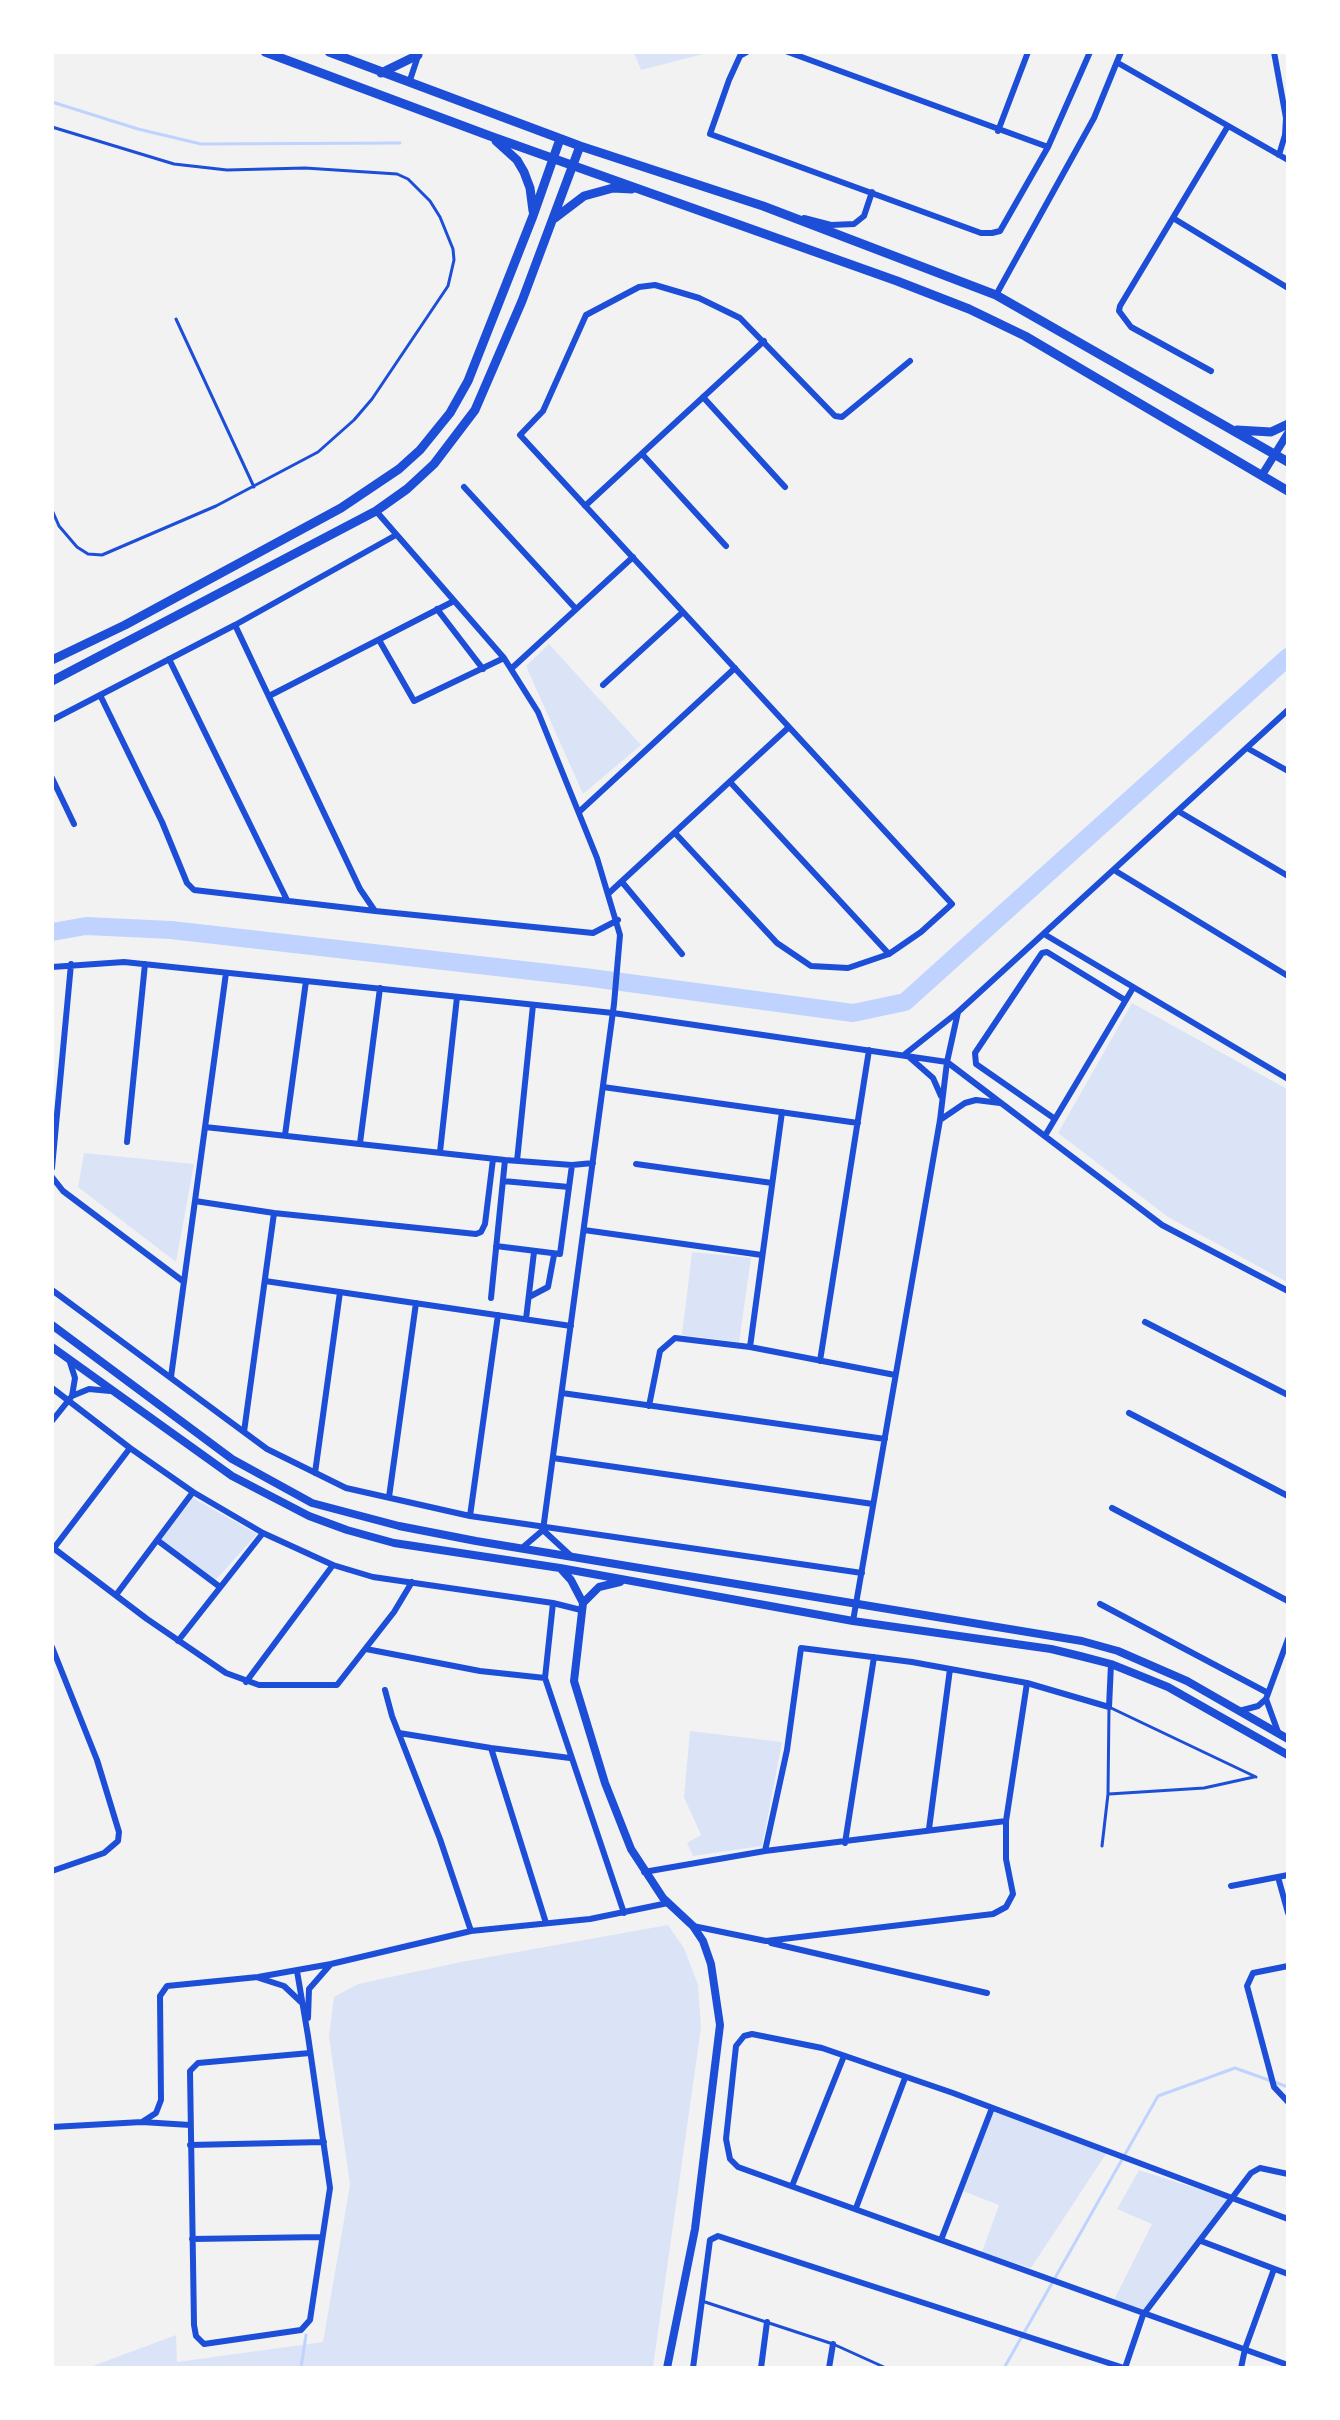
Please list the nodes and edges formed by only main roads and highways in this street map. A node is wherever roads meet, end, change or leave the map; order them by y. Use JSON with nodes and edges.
{"nodes":[{"id":1,"x":265,"y":52,"type":"edge"},
{"id":2,"x":329,"y":52,"type":"edge"},
{"id":3,"x":419,"y":54,"type":"edge"},
{"id":4,"x":381,"y":73,"type":"junction"},
{"id":5,"x":490,"y":136,"type":"junction"},
{"id":6,"x":560,"y":139,"type":"junction"},
{"id":7,"x":580,"y":146,"type":"junction"},
{"id":8,"x":553,"y":157,"type":"junction"},
{"id":9,"x":574,"y":164,"type":"junction"},
{"id":10,"x":642,"y":190,"type":"junction"},
{"id":11,"x":533,"y":216,"type":"junction"},
{"id":12,"x":553,"y":219,"type":"junction"},
{"id":13,"x":1287,"y":424,"type":"edge"},
{"id":14,"x":1232,"y":429,"type":"junction"},
{"id":15,"x":1287,"y":462,"type":"edge"},
{"id":16,"x":1287,"y":491,"type":"edge"},
{"id":17,"x":52,"y":660,"type":"edge"},
{"id":18,"x":52,"y":681,"type":"edge"}],
"edges":[{"from":1,"to":5,"type":"main road"},
{"from":2,"to":4,"type":"main road"},
{"from":3,"to":4,"type":"main road"},
{"from":4,"to":6,"type":"main road"},
{"from":5,"to":8,"type":"main road"},
{"from":5,"to":11,"type":"main road"},
{"from":6,"to":7,"type":"main road"},
{"from":6,"to":8,"type":"main road"},
{"from":7,"to":9,"type":"main road"},
{"from":7,"to":14,"type":"main road"},
{"from":8,"to":9,"type":"main road"},
{"from":8,"to":11,"type":"main road"},
{"from":9,"to":10,"type":"main road"},
{"from":9,"to":12,"type":"main road"},
{"from":10,"to":12,"type":"main road"},
{"from":10,"to":16,"type":"main road"},
{"from":11,"to":17,"type":"main road"},
{"from":12,"to":18,"type":"main road"},
{"from":13,"to":14,"type":"main road"},
{"from":14,"to":15,"type":"main road"}]}
